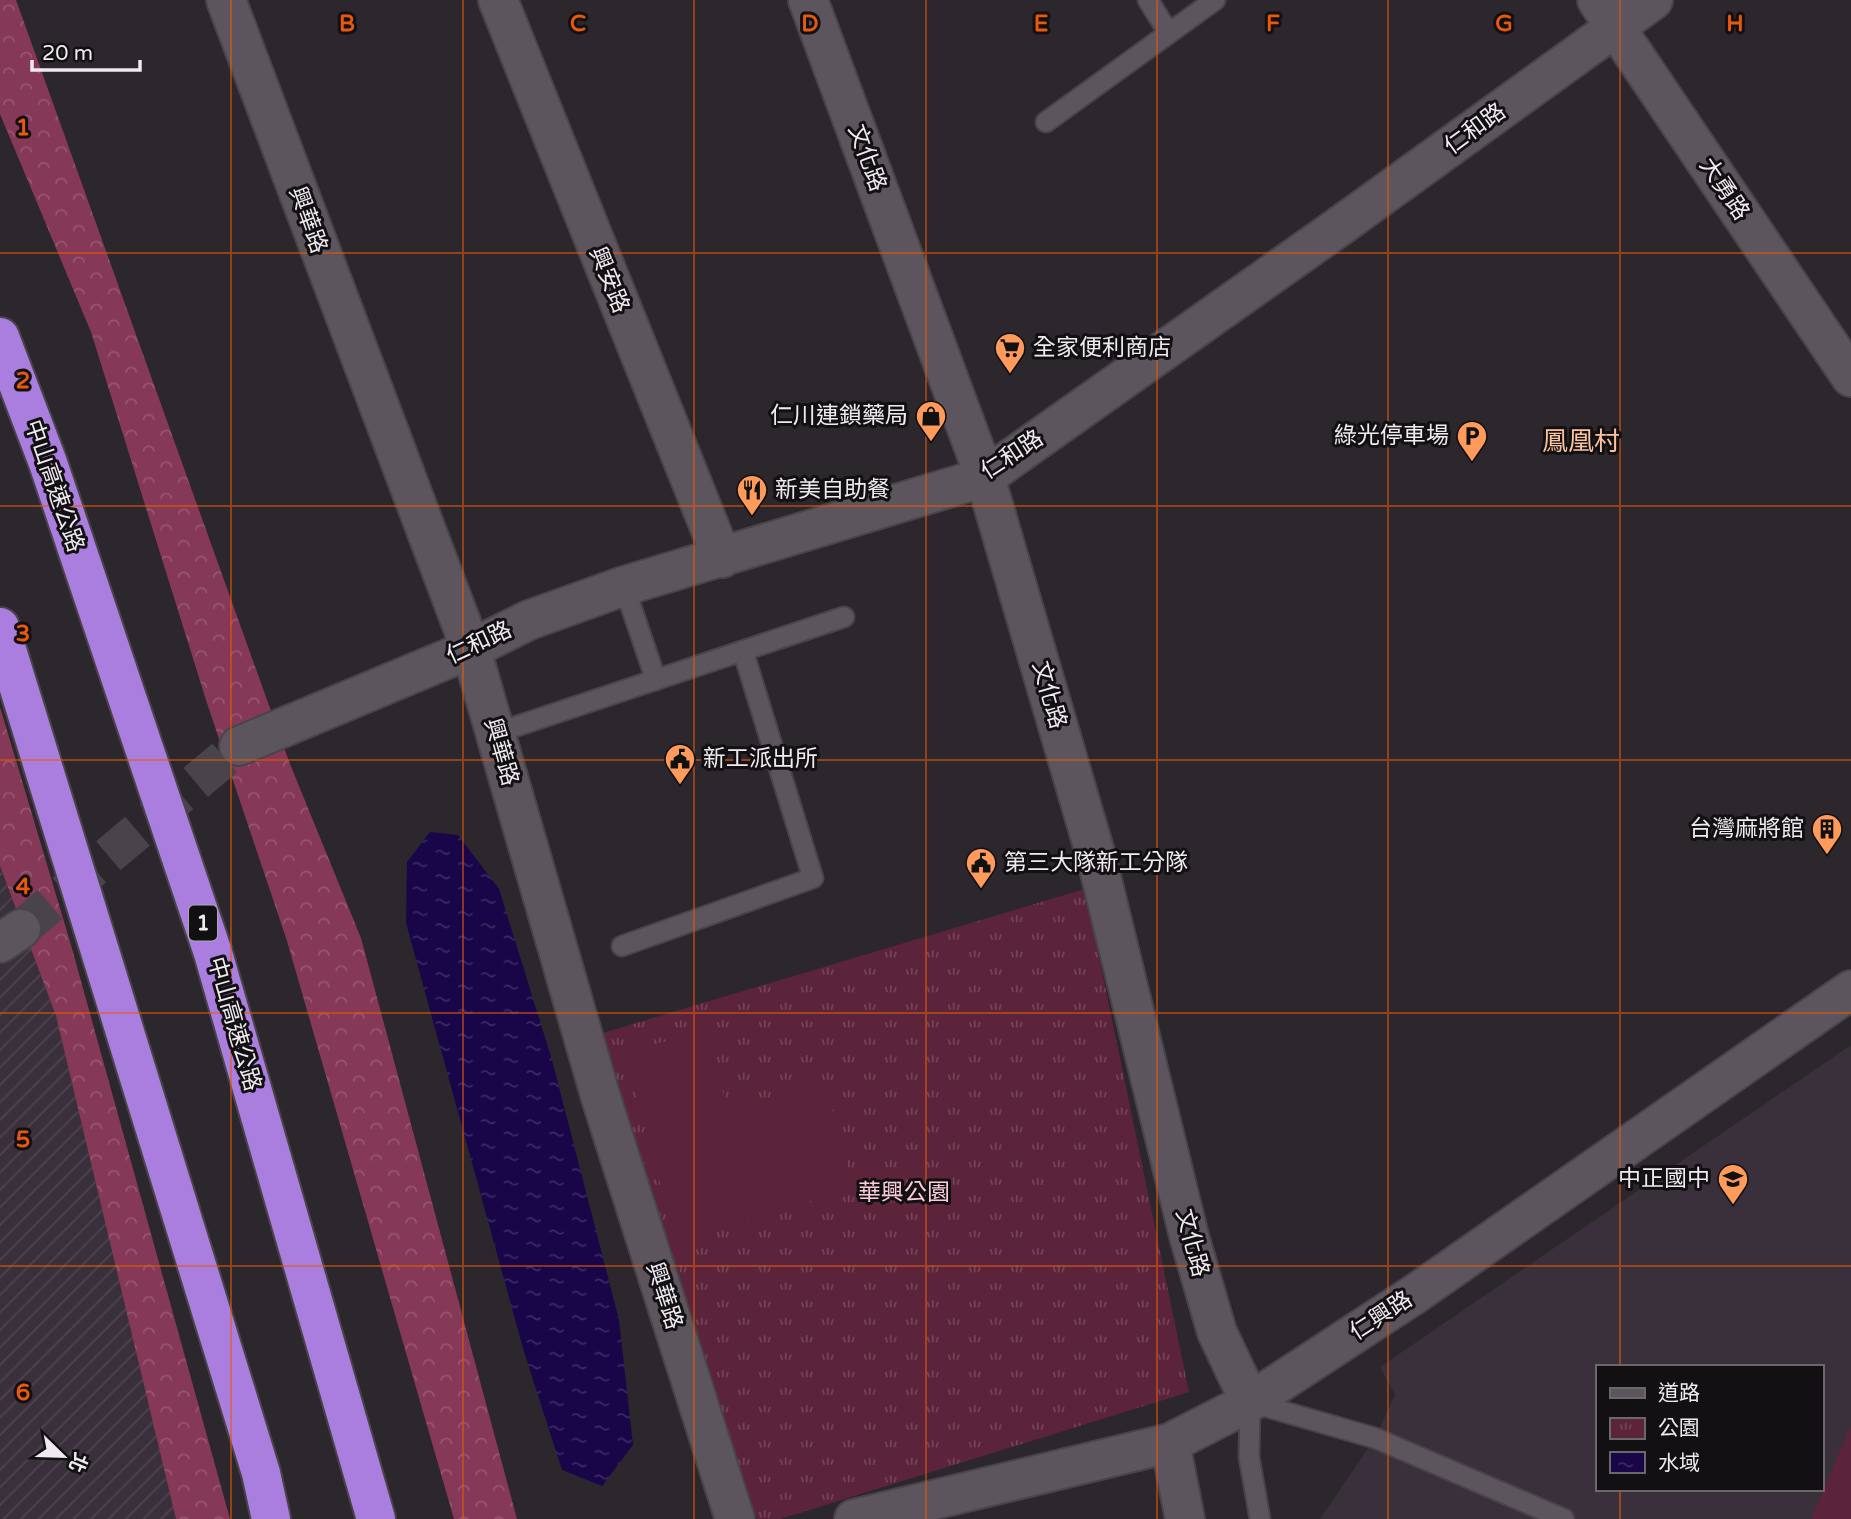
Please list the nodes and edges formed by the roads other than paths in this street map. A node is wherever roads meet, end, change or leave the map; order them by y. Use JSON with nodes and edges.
{"nodes":[{"id":1,"x":226,"y":0,"type":"edge"},
{"id":2,"x":498,"y":0,"type":"edge"},
{"id":3,"x":808,"y":0,"type":"edge"},
{"id":4,"x":1148,"y":0,"type":"edge"},
{"id":5,"x":1215,"y":0,"type":"edge"},
{"id":6,"x":1653,"y":0,"type":"edge"},
{"id":7,"x":1607,"y":14,"type":"edge"},
{"id":8,"x":1168,"y":32,"type":"junction"},
{"id":9,"x":1046,"y":122,"type":"dead end"},
{"id":10,"x":0,"y":337,"type":"edge"},
{"id":11,"x":1851,"y":377,"type":"edge"},
{"id":12,"x":985,"y":477,"type":"junction"},
{"id":13,"x":722,"y":558,"type":"junction"},
{"id":14,"x":624,"y":586,"type":"junction"},
{"id":15,"x":844,"y":617,"type":"dead end"},
{"id":16,"x":0,"y":627,"type":"edge"},
{"id":17,"x":471,"y":649,"type":"junction"},
{"id":18,"x":743,"y":651,"type":"junction"},
{"id":19,"x":656,"y":680,"type":"junction"},
{"id":20,"x":496,"y":733,"type":"junction"},
{"id":21,"x":239,"y":746,"type":"tunnel mouth"},
{"id":22,"x":622,"y":946,"type":"dead end"},
{"id":23,"x":1851,"y":990,"type":"edge"},
{"id":24,"x":1250,"y":1402,"type":"junction"},
{"id":25,"x":1170,"y":1443,"type":"junction"},
{"id":26,"x":271,"y":1519,"type":"edge"},
{"id":27,"x":376,"y":1519,"type":"edge"},
{"id":28,"x":735,"y":1519,"type":"edge"},
{"id":29,"x":854,"y":1519,"type":"edge"},
{"id":30,"x":1185,"y":1519,"type":"edge"},
{"id":31,"x":1260,"y":1519,"type":"edge"},
{"id":32,"x":1564,"y":1519,"type":"edge"}],
"edges":[{"from":1,"to":17,"type":"street","name":"興華路"},
{"from":2,"to":13,"type":"street","name":"興安路"},
{"from":3,"to":12,"type":"street","name":"文化路"},
{"from":4,"to":8,"type":"lane"},
{"from":5,"to":8,"type":"lane"},
{"from":6,"to":7,"type":"street","name":"仁和路"},
{"from":7,"to":11,"type":"street","name":"大勇路"},
{"from":7,"to":12,"type":"street","name":"仁和路"},
{"from":8,"to":9,"type":"lane"},
{"from":10,"to":27,"type":"highway","name":"中山高速公路","number":"1"},
{"from":12,"to":13,"type":"street","name":"仁和路"},
{"from":12,"to":24,"type":"street","name":"文化路"},
{"from":13,"to":14,"type":"street","name":"仁和路"},
{"from":14,"to":17,"type":"street","name":"仁和路"},
{"from":14,"to":19,"type":"lane"},
{"from":15,"to":18,"type":"lane"},
{"from":16,"to":26,"type":"highway"},
{"from":17,"to":20,"type":"street","name":"興華路"},
{"from":17,"to":21,"type":"street","name":"仁和路"},
{"from":18,"to":19,"type":"lane"},
{"from":18,"to":22,"type":"lane"},
{"from":19,"to":20,"type":"lane"},
{"from":20,"to":28,"type":"street","name":"興華路"},
{"from":23,"to":24,"type":"street","name":"仁興路"},
{"from":24,"to":25,"type":"street","name":"仁興路"},
{"from":24,"to":31,"type":"lane"},
{"from":24,"to":32,"type":"lane"},
{"from":25,"to":29,"type":"street","name":"仁興路"},
{"from":25,"to":30,"type":"street"}]}
